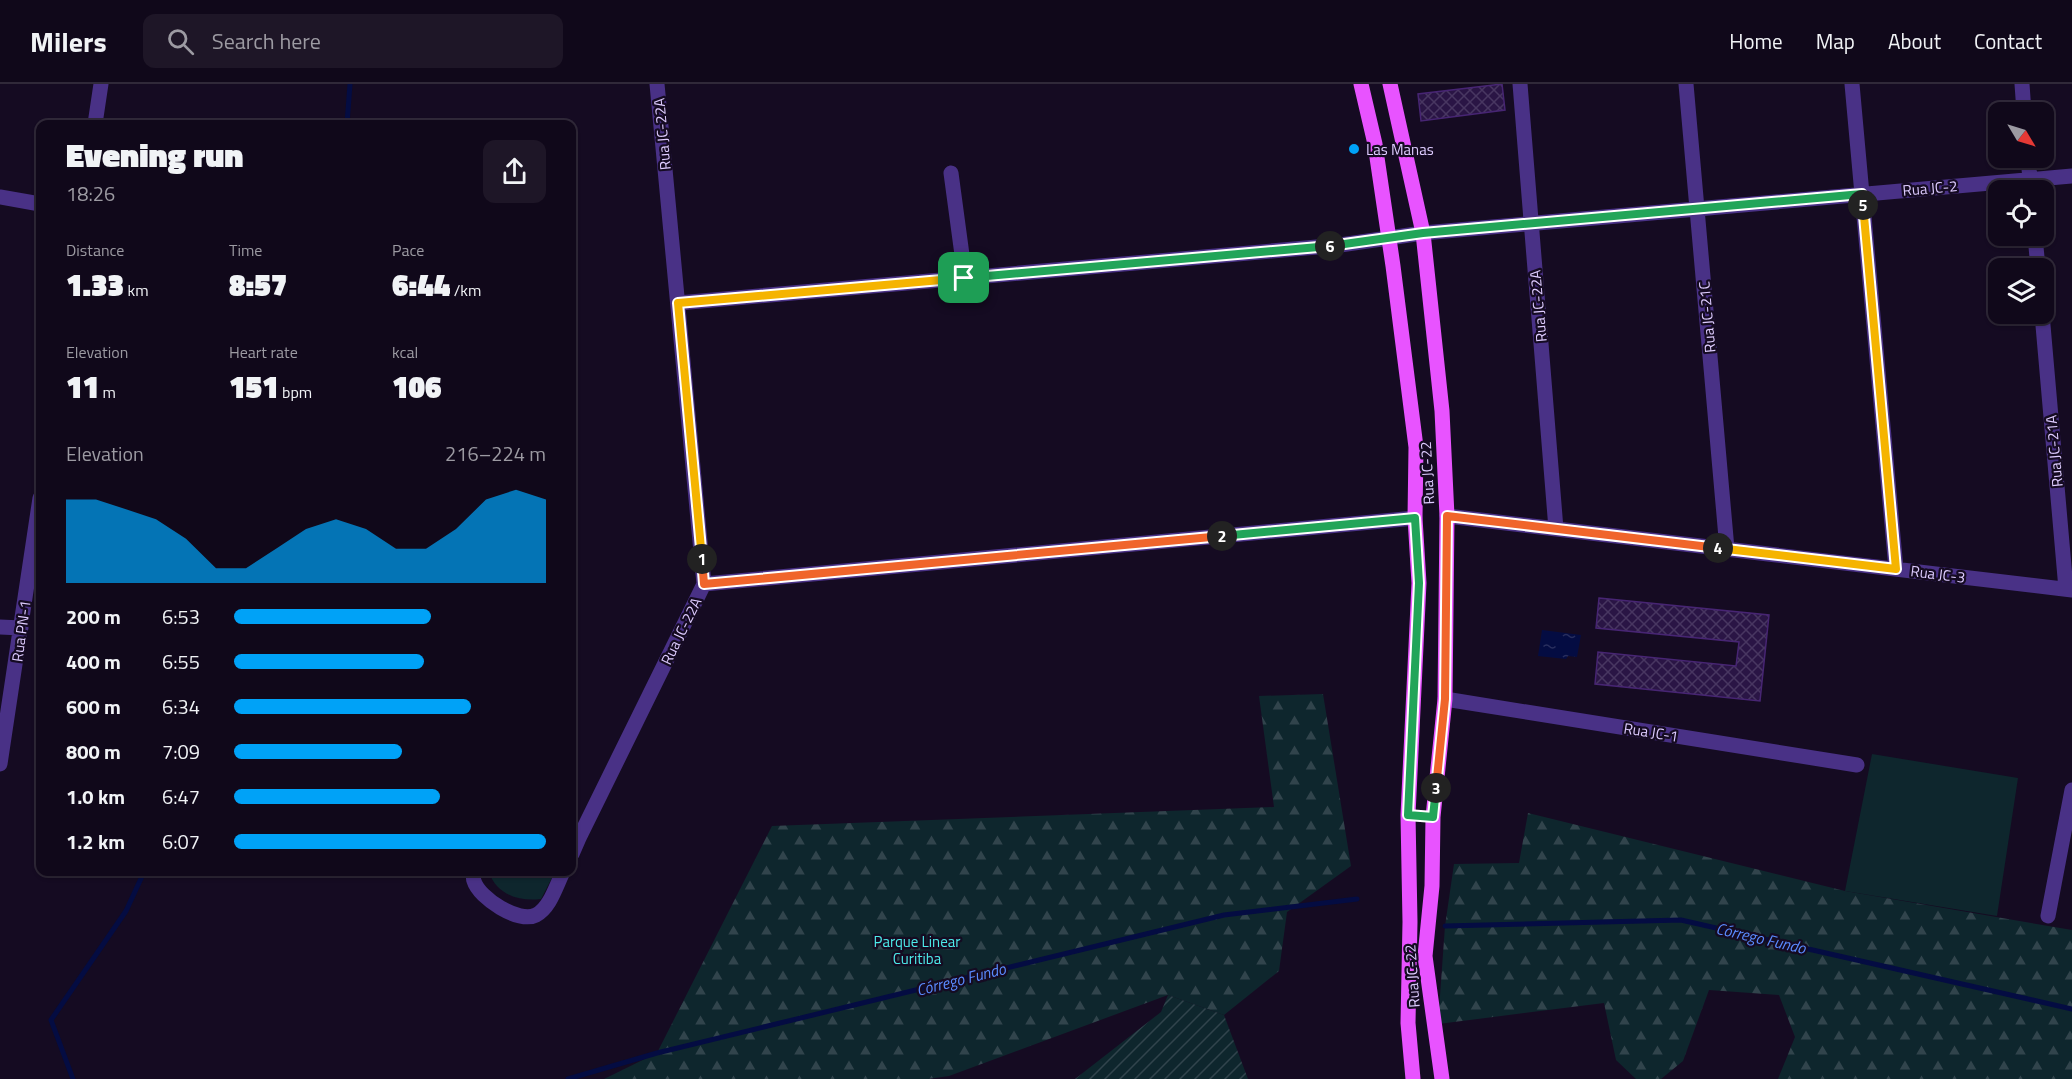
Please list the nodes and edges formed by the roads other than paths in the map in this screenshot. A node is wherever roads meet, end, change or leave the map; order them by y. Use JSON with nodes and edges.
{"nodes":[{"id":1,"x":101,"y":84,"type":"edge"},
{"id":2,"x":657,"y":84,"type":"edge"},
{"id":3,"x":1361,"y":84,"type":"edge"},
{"id":4,"x":1390,"y":84,"type":"edge"},
{"id":5,"x":1520,"y":84,"type":"edge"},
{"id":6,"x":1686,"y":84,"type":"edge"},
{"id":7,"x":1852,"y":84,"type":"edge"},
{"id":8,"x":2022,"y":84,"type":"edge"},
{"id":9,"x":2023,"y":102,"type":"edge"},
{"id":10,"x":96,"y":120,"type":"edge"},
{"id":11,"x":951,"y":173,"type":"dead end"},
{"id":12,"x":2072,"y":176,"type":"edge"},
{"id":13,"x":2053,"y":180,"type":"edge"},
{"id":14,"x":1988,"y":187,"type":"edge"},
{"id":15,"x":1862,"y":194,"type":"junction"},
{"id":16,"x":0,"y":197,"type":"edge"},
{"id":17,"x":36,"y":203,"type":"edge"},
{"id":18,"x":1697,"y":209,"type":"junction"},
{"id":19,"x":1532,"y":223,"type":"junction"},
{"id":20,"x":1423,"y":233,"type":"junction"},
{"id":21,"x":1389,"y":238,"type":"junction"},
{"id":22,"x":964,"y":278,"type":"junction"},
{"id":23,"x":678,"y":303,"type":"junction"},
{"id":24,"x":2043,"y":324,"type":"edge"},
{"id":25,"x":1447,"y":516,"type":"junction"},
{"id":26,"x":1415,"y":518,"type":"junction"},
{"id":27,"x":1556,"y":529,"type":"junction"},
{"id":28,"x":36,"y":532,"type":"edge"},
{"id":29,"x":1727,"y":549,"type":"junction"},
{"id":30,"x":1896,"y":569,"type":"junction"},
{"id":31,"x":704,"y":584,"type":"junction"},
{"id":32,"x":2069,"y":590,"type":"edge"},
{"id":33,"x":0,"y":627,"type":"edge"},
{"id":34,"x":21,"y":628,"type":"junction"},
{"id":35,"x":1445,"y":699,"type":"junction"},
{"id":36,"x":0,"y":764,"type":"edge"},
{"id":37,"x":1857,"y":765,"type":"dead end"},
{"id":38,"x":2072,"y":790,"type":"edge"},
{"id":39,"x":1408,"y":815,"type":"junction"},
{"id":40,"x":1433,"y":817,"type":"junction"},
{"id":41,"x":576,"y":834,"type":"edge"},
{"id":42,"x":474,"y":876,"type":"edge"},
{"id":43,"x":561,"y":876,"type":"edge"},
{"id":44,"x":2048,"y":916,"type":"dead end"},
{"id":45,"x":1413,"y":1079,"type":"edge"},
{"id":46,"x":1442,"y":1079,"type":"edge"}],
"edges":[{"from":1,"to":10,"type":"street"},
{"from":2,"to":23,"type":"street","name":"Rua JC-22A"},
{"from":3,"to":21,"type":"main road","name":"Rua JC-22"},
{"from":4,"to":20,"type":"main road","name":"Rua JC-22"},
{"from":5,"to":19,"type":"street","name":"Rua JC-22A"},
{"from":6,"to":18,"type":"street","name":"Rua JC-21C"},
{"from":7,"to":15,"type":"street"},
{"from":8,"to":9,"type":"street"},
{"from":11,"to":22,"type":"street"},
{"from":12,"to":13,"type":"street","name":"Rua JC-2"},
{"from":14,"to":15,"type":"street","name":"Rua JC-2"},
{"from":15,"to":18,"type":"street","name":"Rua JC-2"},
{"from":15,"to":30,"type":"street"},
{"from":16,"to":17,"type":"street"},
{"from":18,"to":19,"type":"street","name":"Rua JC-2"},
{"from":18,"to":29,"type":"street","name":"Rua JC-21C"},
{"from":19,"to":20,"type":"street","name":"Rua JC-2"},
{"from":19,"to":27,"type":"street","name":"Rua JC-22A"},
{"from":20,"to":21,"type":"street","name":"Rua JC-2"},
{"from":20,"to":25,"type":"main road","name":"Rua JC-22"},
{"from":21,"to":22,"type":"street","name":"Rua JC-2"},
{"from":21,"to":26,"type":"main road","name":"Rua JC-22"},
{"from":22,"to":23,"type":"street","name":"Rua JC-2"},
{"from":23,"to":31,"type":"street","name":"Rua JC-22A"},
{"from":24,"to":32,"type":"street","name":"Rua JC-21A"},
{"from":25,"to":27,"type":"street","name":"Rua JC-3"},
{"from":25,"to":35,"type":"main road","name":"Rua JC-22"},
{"from":26,"to":31,"type":"street"},
{"from":26,"to":39,"type":"main road","name":"Rua JC-22"},
{"from":27,"to":29,"type":"street","name":"Rua JC-3"},
{"from":28,"to":34,"type":"street","name":"Rua PN-1"},
{"from":29,"to":30,"type":"street","name":"Rua JC-3"},
{"from":30,"to":32,"type":"street","name":"Rua JC-3"},
{"from":31,"to":41,"type":"street","name":"Rua JC-22A"},
{"from":33,"to":34,"type":"street"},
{"from":34,"to":36,"type":"street","name":"Rua PN-1"},
{"from":35,"to":37,"type":"street","name":"Rua JC-1"},
{"from":35,"to":40,"type":"main road","name":"Rua JC-22"},
{"from":38,"to":44,"type":"street"},
{"from":39,"to":40,"type":"main road"},
{"from":39,"to":45,"type":"main road","name":"Rua JC-22"},
{"from":40,"to":46,"type":"main road","name":"Rua JC-22"},
{"from":42,"to":43,"type":"street"}]}
